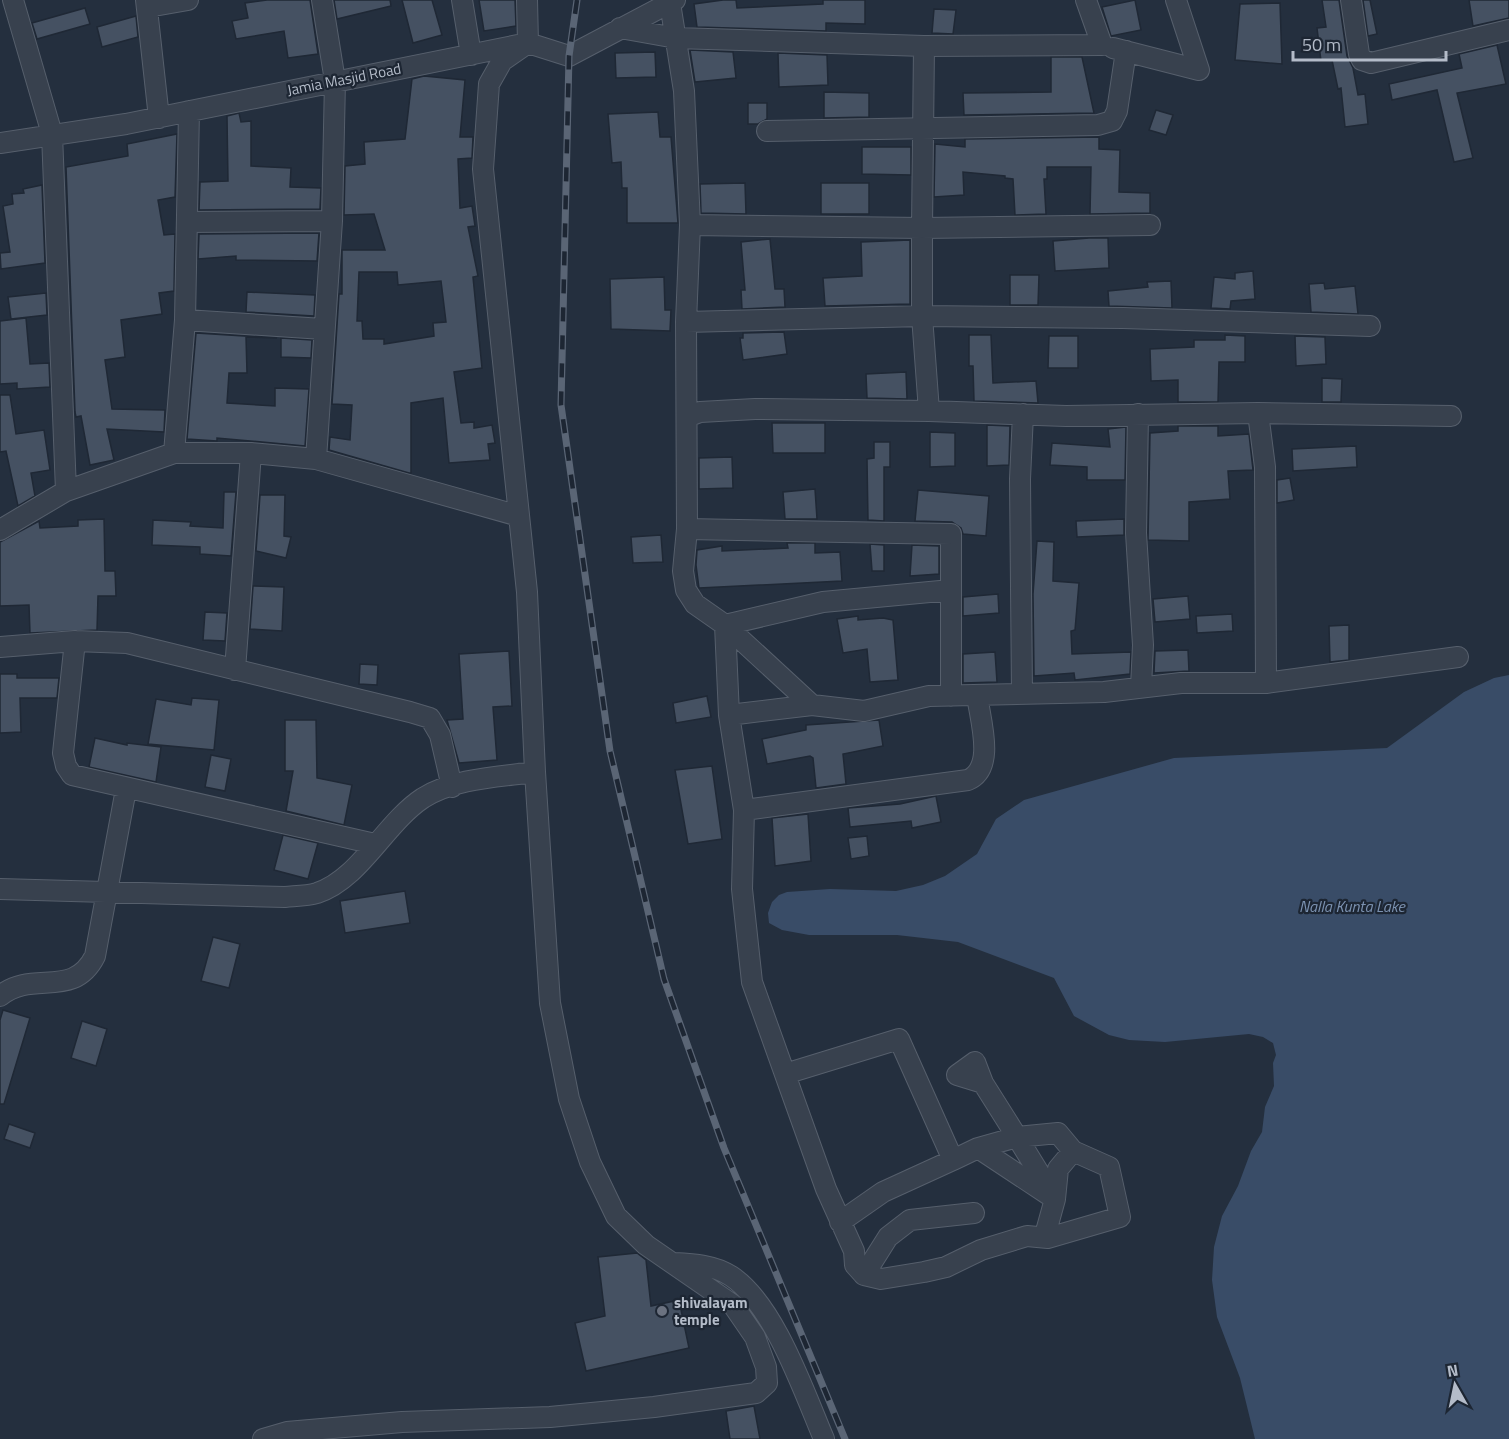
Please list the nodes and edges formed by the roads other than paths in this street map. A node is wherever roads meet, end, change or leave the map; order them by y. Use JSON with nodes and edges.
{"nodes":[{"id":1,"x":13,"y":0,"type":"edge"},
{"id":2,"x":188,"y":0,"type":"edge"},
{"id":3,"x":322,"y":0,"type":"edge"},
{"id":4,"x":462,"y":0,"type":"edge"},
{"id":5,"x":527,"y":0,"type":"edge"},
{"id":6,"x":1086,"y":0,"type":"edge"},
{"id":7,"x":1176,"y":0,"type":"edge"},
{"id":8,"x":1351,"y":0,"type":"edge"},
{"id":9,"x":672,"y":1,"type":"edge"},
{"id":10,"x":147,"y":3,"type":"edge"},
{"id":11,"x":620,"y":28,"type":"junction"},
{"id":12,"x":1509,"y":30,"type":"edge"},
{"id":13,"x":676,"y":38,"type":"junction"},
{"id":14,"x":528,"y":43,"type":"junction"},
{"id":15,"x":1102,"y":45,"type":"junction"},
{"id":16,"x":924,"y":46,"type":"junction"},
{"id":17,"x":1126,"y":51,"type":"junction"},
{"id":18,"x":471,"y":55,"type":"junction"},
{"id":19,"x":335,"y":81,"type":"junction"},
{"id":20,"x":189,"y":111,"type":"junction"},
{"id":21,"x":159,"y":117,"type":"junction"},
{"id":22,"x":925,"y":128,"type":"junction"},
{"id":23,"x":767,"y":131,"type":"dead end"},
{"id":24,"x":52,"y":134,"type":"junction"},
{"id":25,"x":0,"y":143,"type":"edge"},
{"id":26,"x":332,"y":221,"type":"junction"},
{"id":27,"x":187,"y":222,"type":"junction"},
{"id":28,"x":690,"y":225,"type":"junction"},
{"id":29,"x":1150,"y":225,"type":"dead end"},
{"id":30,"x":922,"y":228,"type":"junction"},
{"id":31,"x":922,"y":316,"type":"junction"},
{"id":32,"x":185,"y":320,"type":"junction"},
{"id":33,"x":686,"y":322,"type":"junction"},
{"id":34,"x":1370,"y":326,"type":"dead end"},
{"id":35,"x":323,"y":329,"type":"junction"},
{"id":36,"x":928,"y":411,"type":"junction"},
{"id":37,"x":1023,"y":414,"type":"junction"},
{"id":38,"x":1138,"y":414,"type":"junction"},
{"id":39,"x":1258,"y":414,"type":"junction"},
{"id":40,"x":1451,"y":416,"type":"dead end"},
{"id":41,"x":687,"y":417,"type":"junction"},
{"id":42,"x":174,"y":453,"type":"junction"},
{"id":43,"x":251,"y":453,"type":"junction"},
{"id":44,"x":316,"y":459,"type":"junction"},
{"id":45,"x":66,"y":491,"type":"junction"},
{"id":46,"x":519,"y":516,"type":"junction"},
{"id":47,"x":687,"y":529,"type":"junction"},
{"id":48,"x":0,"y":530,"type":"edge"},
{"id":49,"x":951,"y":590,"type":"junction"},
{"id":50,"x":724,"y":625,"type":"junction"},
{"id":51,"x":75,"y":641,"type":"junction"},
{"id":52,"x":0,"y":647,"type":"edge"},
{"id":53,"x":1458,"y":657,"type":"dead end"},
{"id":54,"x":235,"y":670,"type":"junction"},
{"id":55,"x":1266,"y":683,"type":"junction"},
{"id":56,"x":1141,"y":687,"type":"junction"},
{"id":57,"x":1022,"y":693,"type":"junction"},
{"id":58,"x":976,"y":695,"type":"junction"},
{"id":59,"x":951,"y":696,"type":"junction"},
{"id":60,"x":812,"y":705,"type":"junction"},
{"id":61,"x":729,"y":715,"type":"junction"},
{"id":62,"x":535,"y":772,"type":"junction"},
{"id":63,"x":452,"y":787,"type":"junction"},
{"id":64,"x":126,"y":789,"type":"junction"},
{"id":65,"x":744,"y":810,"type":"junction"},
{"id":66,"x":375,"y":844,"type":"junction"},
{"id":67,"x":0,"y":889,"type":"edge"},
{"id":68,"x":106,"y":891,"type":"junction"},
{"id":69,"x":0,"y":996,"type":"edge"},
{"id":70,"x":785,"y":1074,"type":"junction"},
{"id":71,"x":983,"y":1083,"type":"dead end"},
{"id":72,"x":1017,"y":1137,"type":"junction"},
{"id":73,"x":978,"y":1148,"type":"junction"},
{"id":74,"x":1072,"y":1151,"type":"junction"},
{"id":75,"x":953,"y":1160,"type":"junction"},
{"id":76,"x":1055,"y":1198,"type":"junction"},
{"id":77,"x":974,"y":1213,"type":"dead end"},
{"id":78,"x":840,"y":1222,"type":"junction"},
{"id":79,"x":1048,"y":1238,"type":"junction"},
{"id":80,"x":671,"y":1262,"type":"junction"},
{"id":81,"x":864,"y":1275,"type":"junction"},
{"id":82,"x":263,"y":1439,"type":"edge"},
{"id":83,"x":824,"y":1439,"type":"edge"}],
"edges":[{"from":1,"to":24,"type":"street"},
{"from":2,"to":10,"type":"street"},
{"from":3,"to":19,"type":"street"},
{"from":4,"to":18,"type":"street"},
{"from":5,"to":14,"type":"street"},
{"from":6,"to":15,"type":"street"},
{"from":7,"to":17,"type":"street"},
{"from":8,"to":12,"type":"street"},
{"from":9,"to":11,"type":"street","name":"Jamia Masjid Road"},
{"from":9,"to":13,"type":"street"},
{"from":10,"to":21,"type":"street"},
{"from":11,"to":13,"type":"street"},
{"from":11,"to":14,"type":"street","name":"Jamia Masjid Road"},
{"from":13,"to":16,"type":"street"},
{"from":13,"to":28,"type":"street"},
{"from":14,"to":18,"type":"street","name":"Jamia Masjid Road"},
{"from":14,"to":46,"type":"street"},
{"from":15,"to":16,"type":"street"},
{"from":15,"to":17,"type":"street"},
{"from":16,"to":22,"type":"street"},
{"from":17,"to":22,"type":"street"},
{"from":18,"to":19,"type":"street","name":"Jamia Masjid Road"},
{"from":19,"to":20,"type":"street","name":"Jamia Masjid Road"},
{"from":19,"to":26,"type":"street"},
{"from":20,"to":21,"type":"street","name":"Jamia Masjid Road"},
{"from":20,"to":27,"type":"street"},
{"from":21,"to":24,"type":"street","name":"Jamia Masjid Road"},
{"from":22,"to":23,"type":"street"},
{"from":22,"to":30,"type":"street"},
{"from":24,"to":25,"type":"street","name":"Jamia Masjid Road"},
{"from":24,"to":45,"type":"street"},
{"from":26,"to":27,"type":"street"},
{"from":26,"to":35,"type":"street"},
{"from":27,"to":32,"type":"street"},
{"from":28,"to":30,"type":"street"},
{"from":28,"to":33,"type":"street"},
{"from":29,"to":30,"type":"street"},
{"from":30,"to":31,"type":"street"},
{"from":31,"to":33,"type":"street"},
{"from":31,"to":34,"type":"street"},
{"from":31,"to":36,"type":"street"},
{"from":32,"to":35,"type":"street"},
{"from":32,"to":42,"type":"street"},
{"from":33,"to":41,"type":"street"},
{"from":35,"to":44,"type":"street"},
{"from":36,"to":37,"type":"street"},
{"from":36,"to":41,"type":"street"},
{"from":37,"to":38,"type":"street"},
{"from":37,"to":57,"type":"street"},
{"from":38,"to":39,"type":"street"},
{"from":38,"to":56,"type":"street"},
{"from":39,"to":40,"type":"street"},
{"from":39,"to":55,"type":"street"},
{"from":41,"to":47,"type":"street"},
{"from":42,"to":43,"type":"street"},
{"from":42,"to":45,"type":"street"},
{"from":43,"to":44,"type":"street"},
{"from":43,"to":54,"type":"street"},
{"from":44,"to":46,"type":"street"},
{"from":45,"to":48,"type":"street"},
{"from":46,"to":62,"type":"street"},
{"from":47,"to":49,"type":"street"},
{"from":47,"to":50,"type":"street"},
{"from":49,"to":50,"type":"street"},
{"from":49,"to":59,"type":"street"},
{"from":50,"to":60,"type":"street"},
{"from":50,"to":61,"type":"street"},
{"from":51,"to":52,"type":"street"},
{"from":51,"to":54,"type":"street"},
{"from":51,"to":64,"type":"street"},
{"from":53,"to":55,"type":"street"},
{"from":54,"to":63,"type":"street"},
{"from":55,"to":56,"type":"street"},
{"from":56,"to":57,"type":"street"},
{"from":57,"to":58,"type":"street"},
{"from":58,"to":59,"type":"street"},
{"from":58,"to":65,"type":"street"},
{"from":59,"to":60,"type":"street"},
{"from":60,"to":61,"type":"street"},
{"from":61,"to":65,"type":"street"},
{"from":62,"to":63,"type":"street"},
{"from":62,"to":80,"type":"street"},
{"from":63,"to":66,"type":"street"},
{"from":64,"to":66,"type":"street"},
{"from":64,"to":68,"type":"street"},
{"from":65,"to":70,"type":"street"},
{"from":66,"to":68,"type":"street"},
{"from":67,"to":68,"type":"street"},
{"from":68,"to":69,"type":"street"},
{"from":70,"to":75,"type":"street"},
{"from":70,"to":78,"type":"street"},
{"from":71,"to":72,"type":"street"},
{"from":72,"to":73,"type":"street"},
{"from":72,"to":74,"type":"street"},
{"from":72,"to":76,"type":"street"},
{"from":73,"to":75,"type":"street"},
{"from":73,"to":76,"type":"street"},
{"from":74,"to":76,"type":"street"},
{"from":74,"to":79,"type":"street"},
{"from":75,"to":78,"type":"street"},
{"from":76,"to":79,"type":"street"},
{"from":77,"to":81,"type":"street"},
{"from":78,"to":81,"type":"street"},
{"from":79,"to":81,"type":"street"},
{"from":80,"to":82,"type":"street"},
{"from":80,"to":83,"type":"street"}]}
